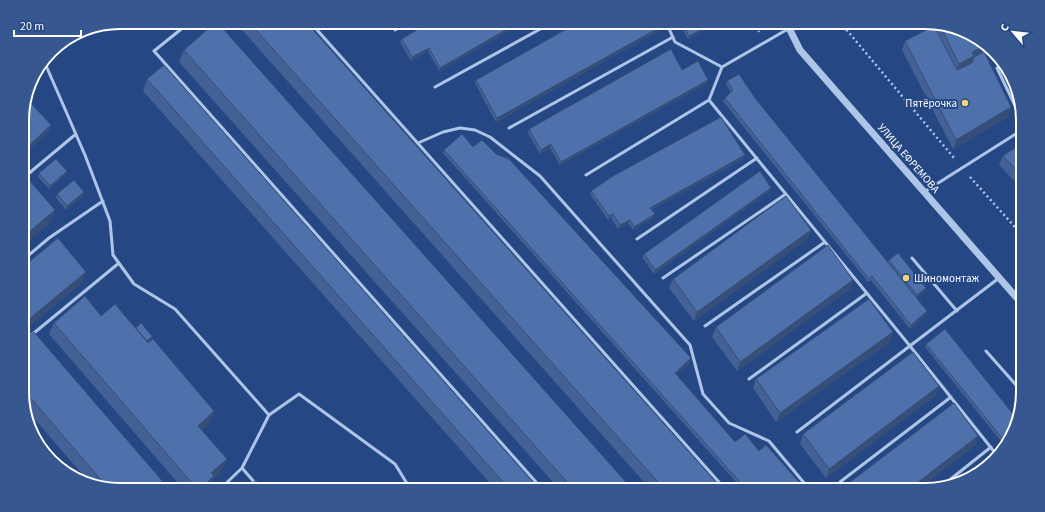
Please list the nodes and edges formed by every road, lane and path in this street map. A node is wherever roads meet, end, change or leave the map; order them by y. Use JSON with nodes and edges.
{"nodes":[{"id":1,"x":181,"y":29,"type":"edge"},
{"id":2,"x":316,"y":29,"type":"edge"},
{"id":3,"x":540,"y":29,"type":"edge"},
{"id":4,"x":669,"y":29,"type":"edge"},
{"id":5,"x":781,"y":29,"type":"edge"},
{"id":6,"x":789,"y":29,"type":"edge"},
{"id":7,"x":846,"y":29,"type":"edge"},
{"id":8,"x":673,"y":37,"type":"junction"},
{"id":9,"x":46,"y":67,"type":"edge"},
{"id":10,"x":722,"y":67,"type":"junction"},
{"id":11,"x":997,"y":68,"type":"dead end"},
{"id":12,"x":435,"y":87,"type":"dead end"},
{"id":13,"x":709,"y":100,"type":"junction"},
{"id":14,"x":1014,"y":104,"type":"edge"},
{"id":15,"x":509,"y":128,"type":"dead end"},
{"id":16,"x":76,"y":134,"type":"junction"},
{"id":17,"x":1016,"y":134,"type":"edge"},
{"id":18,"x":418,"y":143,"type":"junction"},
{"id":19,"x":756,"y":158,"type":"junction"},
{"id":20,"x":962,"y":168,"type":"junction"},
{"id":21,"x":31,"y":172,"type":"edge"},
{"id":22,"x":586,"y":175,"type":"dead end"},
{"id":23,"x":924,"y":192,"type":"junction"},
{"id":24,"x":786,"y":194,"type":"junction"},
{"id":25,"x":103,"y":201,"type":"junction"},
{"id":26,"x":1016,"y":228,"type":"edge"},
{"id":27,"x":637,"y":239,"type":"dead end"},
{"id":28,"x":825,"y":242,"type":"junction"},
{"id":29,"x":29,"y":255,"type":"edge"},
{"id":30,"x":912,"y":258,"type":"dead end"},
{"id":31,"x":119,"y":263,"type":"junction"},
{"id":32,"x":663,"y":278,"type":"dead end"},
{"id":33,"x":999,"y":278,"type":"junction"},
{"id":34,"x":867,"y":293,"type":"junction"},
{"id":35,"x":1016,"y":296,"type":"edge"},
{"id":36,"x":957,"y":311,"type":"junction"},
{"id":37,"x":706,"y":326,"type":"dead end"},
{"id":38,"x":33,"y":334,"type":"junction"},
{"id":39,"x":29,"y":337,"type":"edge"},
{"id":40,"x":38,"y":340,"type":"edge"},
{"id":41,"x":910,"y":346,"type":"junction"},
{"id":42,"x":986,"y":351,"type":"dead end"},
{"id":43,"x":749,"y":379,"type":"dead end"},
{"id":44,"x":1016,"y":385,"type":"edge"},
{"id":45,"x":951,"y":397,"type":"junction"},
{"id":46,"x":269,"y":415,"type":"junction"},
{"id":47,"x":797,"y":432,"type":"dead end"},
{"id":48,"x":991,"y":447,"type":"junction"},
{"id":49,"x":994,"y":451,"type":"edge"},
{"id":50,"x":242,"y":468,"type":"junction"},
{"id":51,"x":951,"y":479,"type":"edge"},
{"id":52,"x":840,"y":482,"type":"dead end"},
{"id":53,"x":226,"y":483,"type":"edge"},
{"id":54,"x":255,"y":483,"type":"edge"},
{"id":55,"x":407,"y":483,"type":"edge"},
{"id":56,"x":537,"y":483,"type":"edge"},
{"id":57,"x":720,"y":483,"type":"edge"},
{"id":58,"x":804,"y":483,"type":"edge"}],
"edges":[{"from":1,"to":56,"type":"lane"},
{"from":2,"to":18,"type":"lane"},
{"from":3,"to":12,"type":"lane"},
{"from":4,"to":8,"type":"lane"},
{"from":5,"to":10,"type":"lane"},
{"from":6,"to":23,"type":"street","name":"УЛИЦА ЕФРЕМОВА"},
{"from":7,"to":20,"type":"path"},
{"from":8,"to":10,"type":"lane"},
{"from":8,"to":15,"type":"lane"},
{"from":9,"to":16,"type":"lane"},
{"from":10,"to":13,"type":"lane"},
{"from":11,"to":14,"type":"lane"},
{"from":13,"to":19,"type":"lane"},
{"from":13,"to":22,"type":"lane"},
{"from":16,"to":21,"type":"lane"},
{"from":16,"to":25,"type":"lane"},
{"from":17,"to":20,"type":"lane"},
{"from":18,"to":57,"type":"lane"},
{"from":18,"to":58,"type":"lane"},
{"from":19,"to":24,"type":"lane"},
{"from":19,"to":27,"type":"lane"},
{"from":20,"to":23,"type":"lane"},
{"from":20,"to":26,"type":"path"},
{"from":23,"to":33,"type":"street","name":"УЛИЦА ЕФРЕМОВА"},
{"from":24,"to":28,"type":"lane"},
{"from":24,"to":32,"type":"lane"},
{"from":25,"to":29,"type":"lane"},
{"from":25,"to":31,"type":"lane"},
{"from":28,"to":34,"type":"lane"},
{"from":28,"to":37,"type":"lane"},
{"from":30,"to":36,"type":"lane"},
{"from":31,"to":38,"type":"lane"},
{"from":31,"to":46,"type":"lane"},
{"from":33,"to":35,"type":"street","name":"УЛИЦА ЕФРЕМОВА"},
{"from":33,"to":36,"type":"lane"},
{"from":34,"to":41,"type":"lane"},
{"from":34,"to":43,"type":"lane"},
{"from":36,"to":41,"type":"lane"},
{"from":38,"to":39,"type":"lane"},
{"from":38,"to":40,"type":"lane"},
{"from":41,"to":45,"type":"lane"},
{"from":41,"to":47,"type":"lane"},
{"from":42,"to":44,"type":"lane"},
{"from":45,"to":48,"type":"lane"},
{"from":45,"to":52,"type":"lane"},
{"from":46,"to":50,"type":"lane"},
{"from":46,"to":55,"type":"lane"},
{"from":48,"to":49,"type":"lane"},
{"from":48,"to":51,"type":"lane"},
{"from":50,"to":53,"type":"lane"},
{"from":50,"to":54,"type":"lane"}]}
